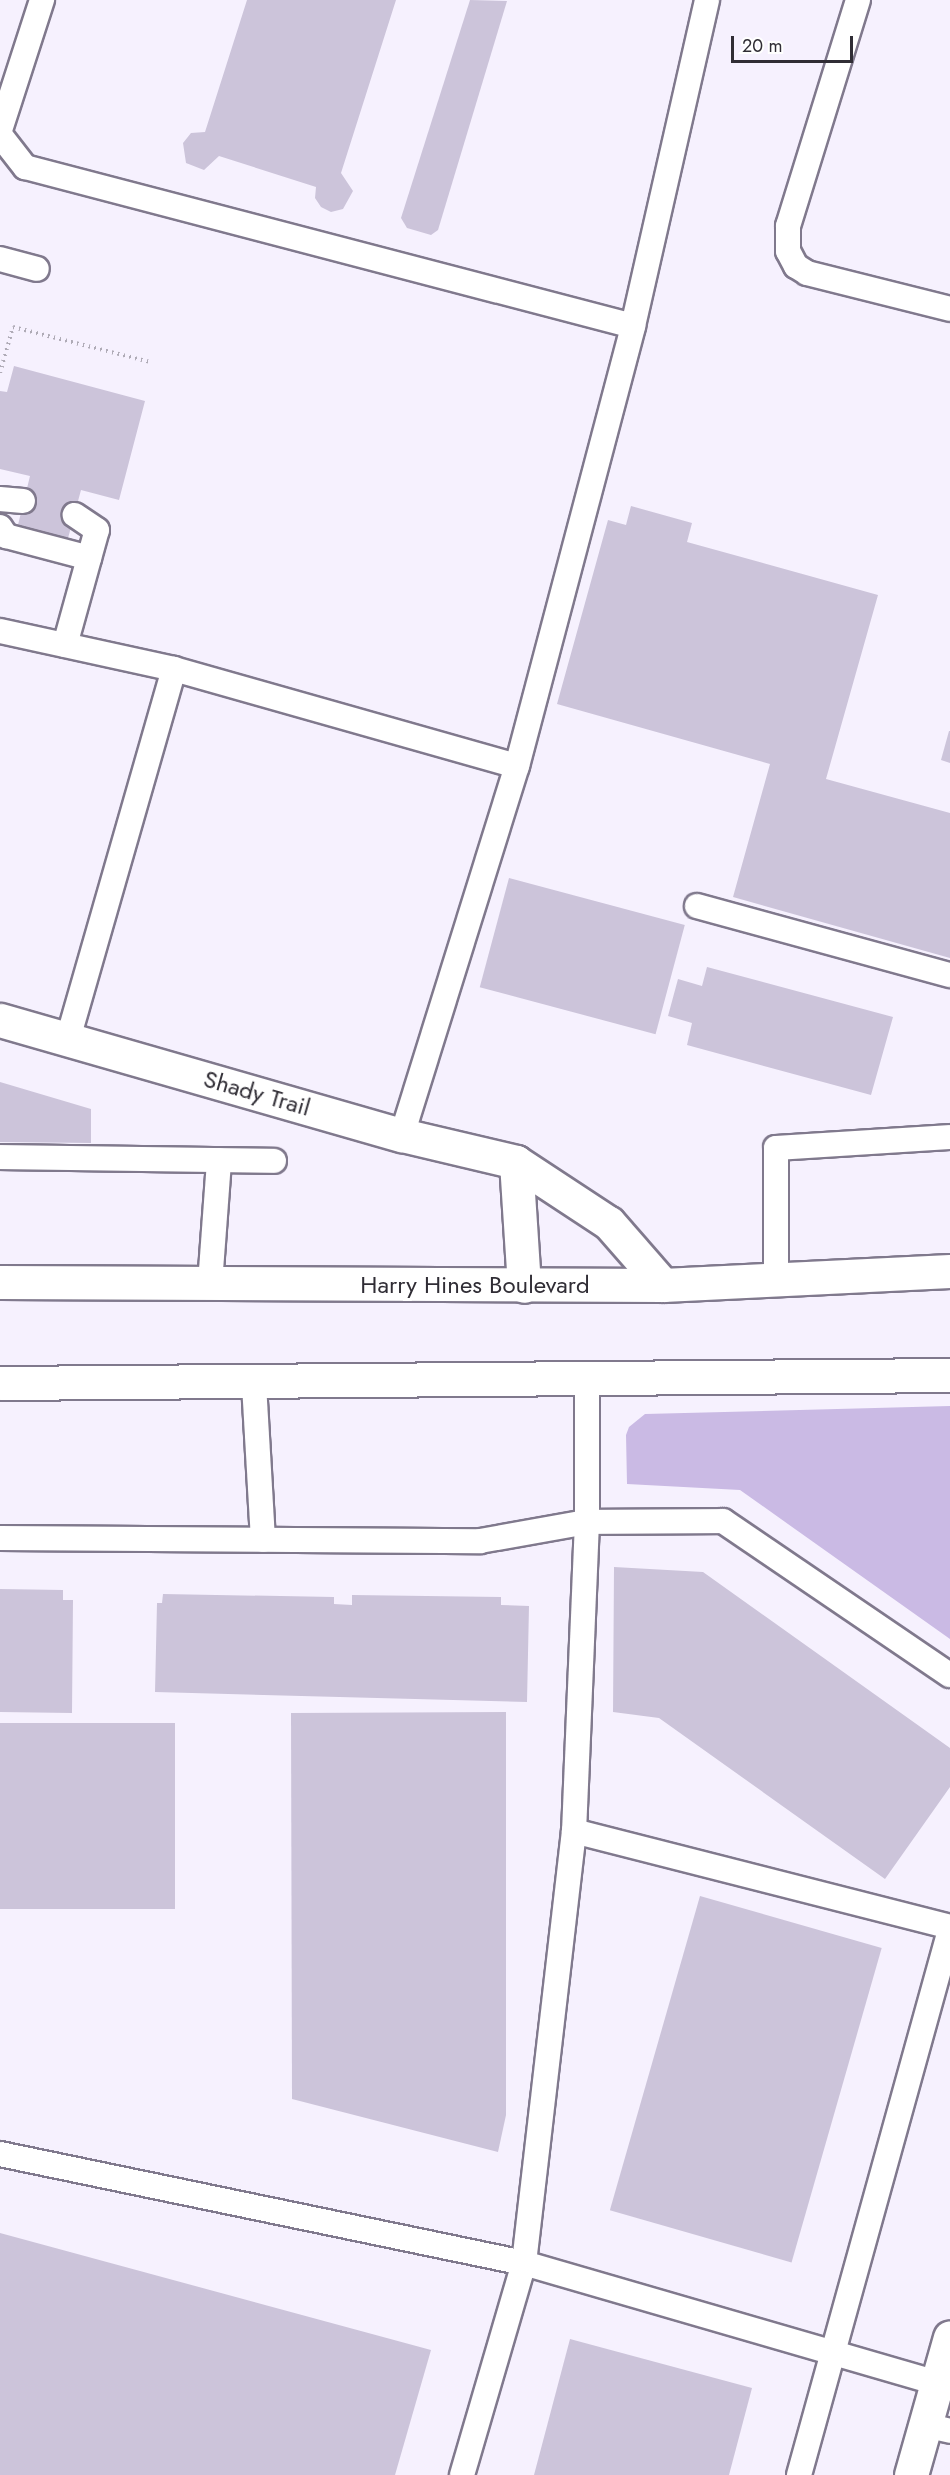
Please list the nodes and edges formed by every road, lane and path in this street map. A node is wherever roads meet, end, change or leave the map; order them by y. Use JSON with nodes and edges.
{"nodes":[{"id":1,"x":42,"y":0,"type":"edge"},
{"id":2,"x":707,"y":0,"type":"edge"},
{"id":3,"x":858,"y":0,"type":"edge"},
{"id":4,"x":0,"y":133,"type":"edge"},
{"id":5,"x":0,"y":259,"type":"edge"},
{"id":6,"x":37,"y":269,"type":"dead end"},
{"id":7,"x":950,"y":309,"type":"edge"},
{"id":8,"x":633,"y":326,"type":"junction"},
{"id":9,"x":150,"y":362,"type":"dead end"},
{"id":10,"x":0,"y":373,"type":"edge"},
{"id":11,"x":75,"y":515,"type":"dead end"},
{"id":12,"x":0,"y":526,"type":"edge"},
{"id":13,"x":89,"y":558,"type":"junction"},
{"id":14,"x":0,"y":631,"type":"edge"},
{"id":15,"x":65,"y":645,"type":"junction"},
{"id":16,"x":174,"y":669,"type":"junction"},
{"id":17,"x":516,"y":766,"type":"junction"},
{"id":18,"x":697,"y":906,"type":"dead end"},
{"id":19,"x":950,"y":975,"type":"edge"},
{"id":20,"x":0,"y":1020,"type":"edge"},
{"id":21,"x":68,"y":1038,"type":"junction"},
{"id":22,"x":402,"y":1135,"type":"junction"},
{"id":23,"x":950,"y":1137,"type":"edge"},
{"id":24,"x":0,"y":1157,"type":"edge"},
{"id":25,"x":219,"y":1160,"type":"junction"},
{"id":26,"x":274,"y":1161,"type":"dead end"},
{"id":27,"x":516,"y":1162,"type":"junction"},
{"id":28,"x":950,"y":1271,"type":"edge"},
{"id":29,"x":776,"y":1280,"type":"junction"},
{"id":30,"x":0,"y":1282,"type":"edge"},
{"id":31,"x":210,"y":1284,"type":"junction"},
{"id":32,"x":663,"y":1285,"type":"junction"},
{"id":33,"x":524,"y":1286,"type":"junction"},
{"id":34,"x":950,"y":1376,"type":"edge"},
{"id":35,"x":587,"y":1381,"type":"junction"},
{"id":36,"x":0,"y":1383,"type":"edge"},
{"id":37,"x":254,"y":1384,"type":"junction"},
{"id":38,"x":587,"y":1522,"type":"junction"},
{"id":39,"x":0,"y":1538,"type":"edge"},
{"id":40,"x":263,"y":1540,"type":"junction"},
{"id":41,"x":950,"y":1675,"type":"edge"},
{"id":42,"x":574,"y":1831,"type":"junction"},
{"id":43,"x":950,"y":1928,"type":"edge"},
{"id":44,"x":0,"y":2154,"type":"edge"},
{"id":45,"x":524,"y":2263,"type":"junction"},
{"id":46,"x":950,"y":2337,"type":"edge"},
{"id":47,"x":831,"y":2352,"type":"junction"},
{"id":48,"x":937,"y":2383,"type":"junction"},
{"id":49,"x":937,"y":2428,"type":"edge"},
{"id":50,"x":462,"y":2475,"type":"edge"},
{"id":51,"x":799,"y":2475,"type":"edge"},
{"id":52,"x":911,"y":2475,"type":"edge"}],
"edges":[{"from":1,"to":4,"type":"lane"},
{"from":2,"to":8,"type":"lane"},
{"from":3,"to":7,"type":"lane"},
{"from":4,"to":8,"type":"lane"},
{"from":5,"to":6,"type":"lane"},
{"from":8,"to":17,"type":"lane"},
{"from":9,"to":10,"type":"path"},
{"from":11,"to":13,"type":"lane"},
{"from":12,"to":13,"type":"lane"},
{"from":13,"to":15,"type":"lane"},
{"from":14,"to":15,"type":"lane"},
{"from":15,"to":16,"type":"lane"},
{"from":16,"to":17,"type":"lane"},
{"from":16,"to":21,"type":"lane"},
{"from":17,"to":22,"type":"lane"},
{"from":18,"to":19,"type":"lane"},
{"from":20,"to":21,"type":"main road","name":"Shady Trail"},
{"from":21,"to":22,"type":"main road","name":"Shady Trail"},
{"from":22,"to":27,"type":"main road","name":"Shady Trail"},
{"from":23,"to":29,"type":"lane"},
{"from":24,"to":25,"type":"lane"},
{"from":25,"to":26,"type":"lane"},
{"from":25,"to":31,"type":"lane"},
{"from":27,"to":32,"type":"main road","name":"Shady Trail"},
{"from":27,"to":33,"type":"main road"},
{"from":28,"to":29,"type":"main road","name":"Harry Hines Boulevard"},
{"from":29,"to":32,"type":"main road","name":"Harry Hines Boulevard"},
{"from":30,"to":31,"type":"main road","name":"Harry Hines Boulevard"},
{"from":31,"to":33,"type":"main road","name":"Harry Hines Boulevard"},
{"from":32,"to":33,"type":"main road","name":"Harry Hines Boulevard"},
{"from":34,"to":35,"type":"main road"},
{"from":35,"to":37,"type":"main road"},
{"from":35,"to":38,"type":"lane"},
{"from":36,"to":37,"type":"main road"},
{"from":37,"to":40,"type":"lane"},
{"from":38,"to":40,"type":"lane"},
{"from":38,"to":41,"type":"lane"},
{"from":38,"to":42,"type":"lane"},
{"from":39,"to":40,"type":"lane"},
{"from":42,"to":43,"type":"lane"},
{"from":42,"to":45,"type":"lane"},
{"from":43,"to":47,"type":"lane"},
{"from":44,"to":45,"type":"lane"},
{"from":45,"to":47,"type":"lane"},
{"from":45,"to":50,"type":"lane"},
{"from":46,"to":48,"type":"main road"},
{"from":47,"to":48,"type":"lane"},
{"from":47,"to":51,"type":"lane"},
{"from":48,"to":49,"type":"main road"},
{"from":49,"to":52,"type":"main road"}]}
